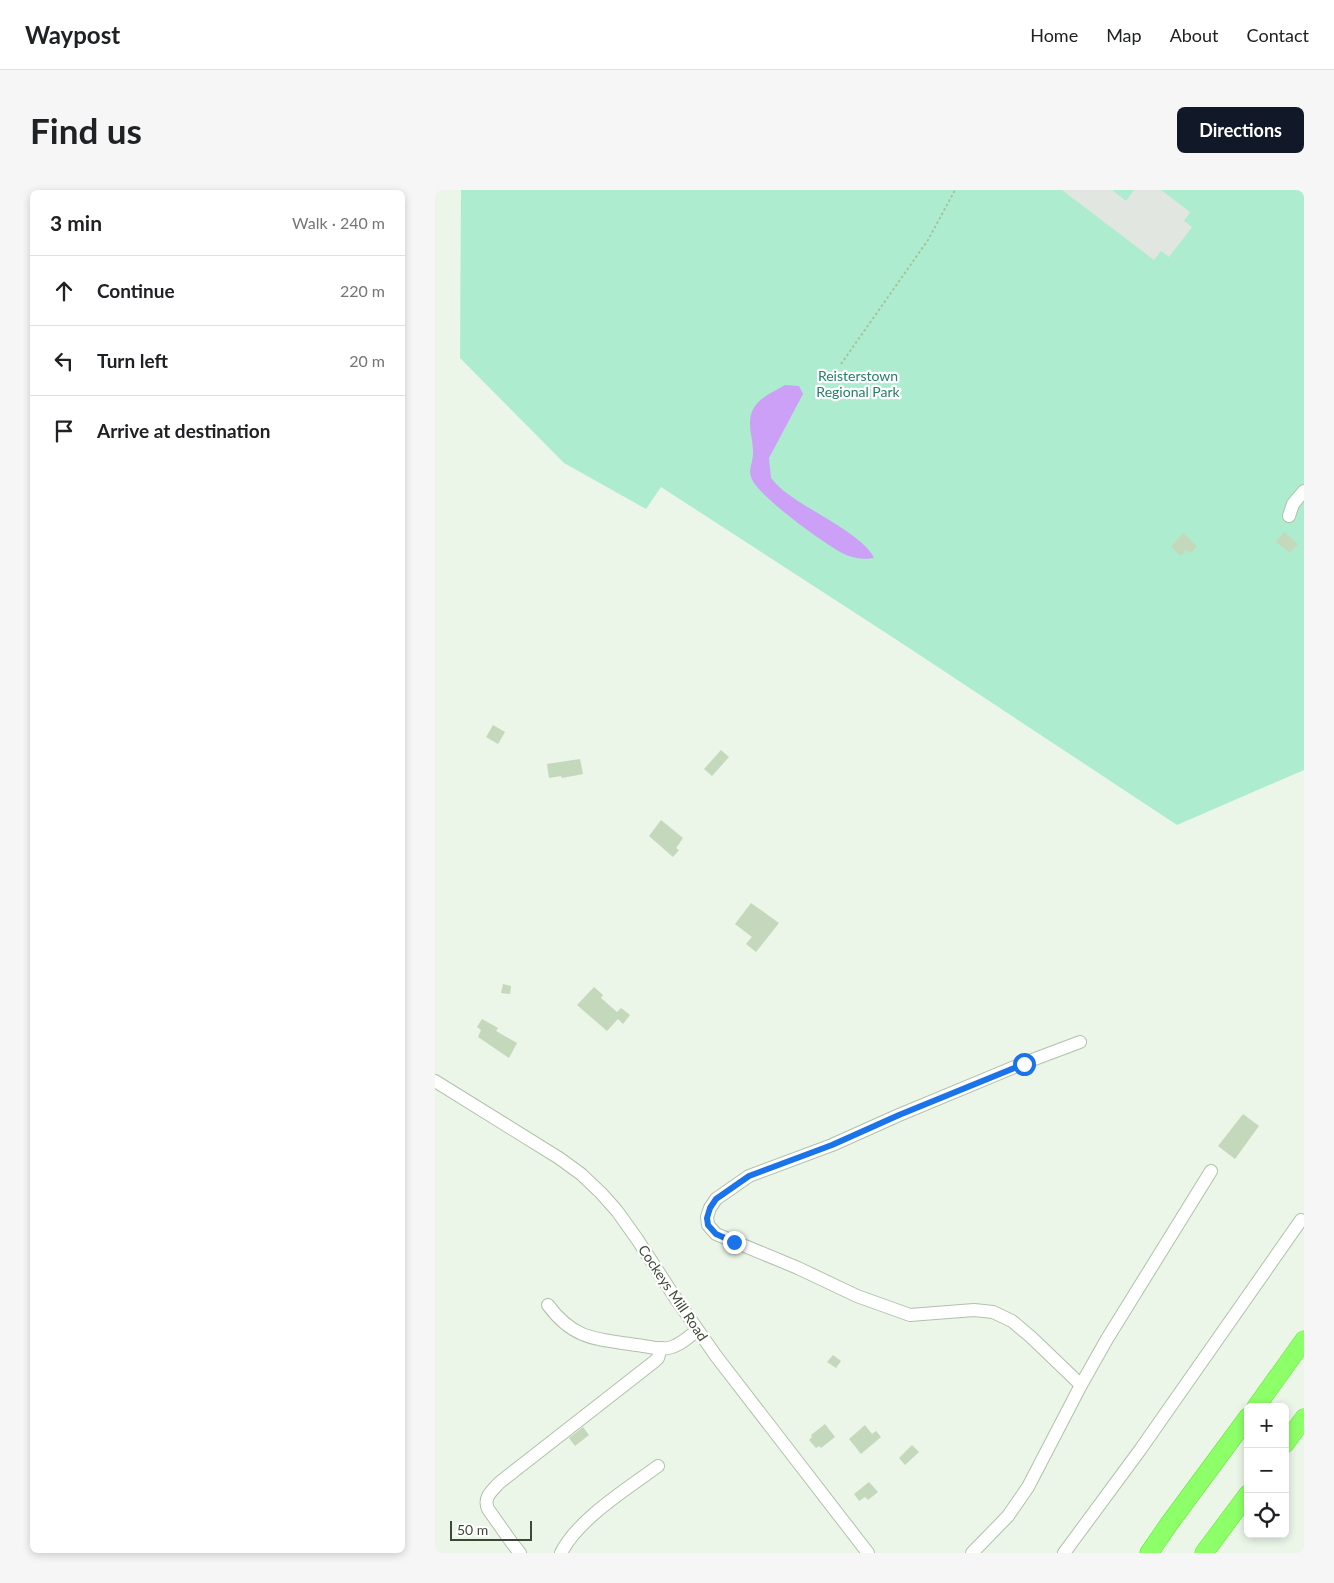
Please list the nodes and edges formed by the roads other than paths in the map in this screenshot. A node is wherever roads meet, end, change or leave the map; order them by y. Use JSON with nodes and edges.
{"nodes":[{"id":1,"x":1304,"y":491,"type":"edge"},
{"id":2,"x":1289,"y":516,"type":"dead end"},
{"id":3,"x":1080,"y":1042,"type":"dead end"},
{"id":4,"x":435,"y":1081,"type":"edge"},
{"id":5,"x":1211,"y":1171,"type":"dead end"},
{"id":6,"x":1301,"y":1220,"type":"dead end"},
{"id":7,"x":548,"y":1305,"type":"dead end"},
{"id":8,"x":697,"y":1330,"type":"junction"},
{"id":9,"x":1304,"y":1340,"type":"edge"},
{"id":10,"x":661,"y":1348,"type":"junction"},
{"id":11,"x":1081,"y":1385,"type":"junction"},
{"id":12,"x":1258,"y":1403,"type":"edge"},
{"id":13,"x":1304,"y":1418,"type":"edge"},
{"id":14,"x":1244,"y":1423,"type":"edge"},
{"id":15,"x":1289,"y":1439,"type":"edge"},
{"id":16,"x":658,"y":1466,"type":"dead end"},
{"id":17,"x":1244,"y":1499,"type":"edge"},
{"id":18,"x":521,"y":1553,"type":"edge"},
{"id":19,"x":561,"y":1553,"type":"edge"},
{"id":20,"x":867,"y":1553,"type":"edge"},
{"id":21,"x":972,"y":1553,"type":"edge"},
{"id":22,"x":1064,"y":1553,"type":"edge"},
{"id":23,"x":1149,"y":1553,"type":"edge"},
{"id":24,"x":1204,"y":1553,"type":"edge"}],
"edges":[{"from":1,"to":2,"type":"street"},
{"from":3,"to":11,"type":"street"},
{"from":4,"to":8,"type":"street","name":"Cockeys Mill Road"},
{"from":5,"to":11,"type":"street"},
{"from":6,"to":22,"type":"street"},
{"from":7,"to":10,"type":"street"},
{"from":8,"to":10,"type":"street"},
{"from":8,"to":20,"type":"street","name":"Cockeys Mill Road"},
{"from":9,"to":12,"type":"highway"},
{"from":10,"to":18,"type":"street"},
{"from":11,"to":21,"type":"street"},
{"from":13,"to":15,"type":"highway"},
{"from":14,"to":23,"type":"highway"},
{"from":16,"to":19,"type":"street"},
{"from":17,"to":24,"type":"highway"}]}
